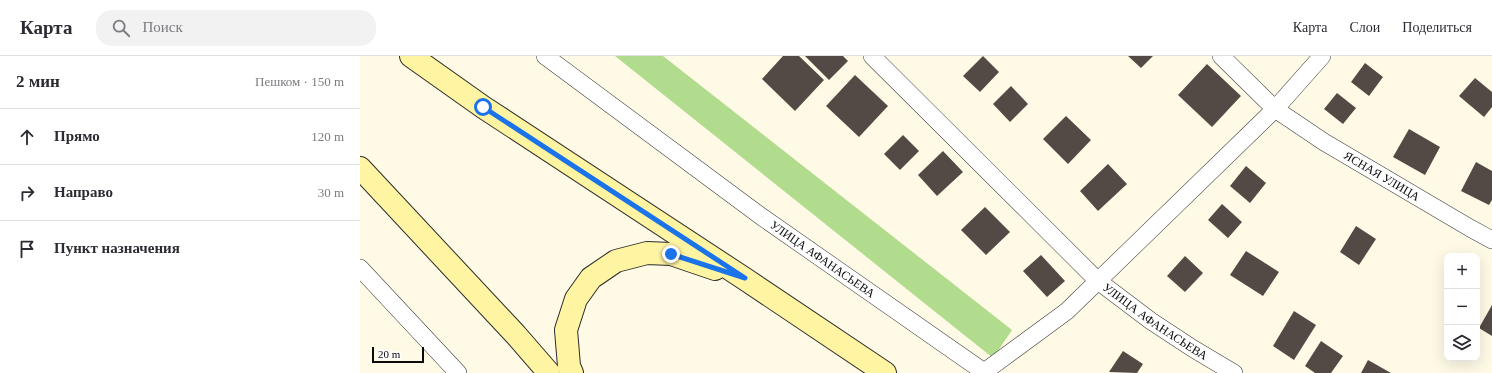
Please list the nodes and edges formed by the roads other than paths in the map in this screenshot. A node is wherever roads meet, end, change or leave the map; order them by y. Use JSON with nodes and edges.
{"nodes":[{"id":1,"x":411,"y":56,"type":"edge"},
{"id":2,"x":545,"y":56,"type":"edge"},
{"id":3,"x":872,"y":56,"type":"edge"},
{"id":4,"x":1221,"y":56,"type":"edge"},
{"id":5,"x":1322,"y":56,"type":"edge"},
{"id":6,"x":1275,"y":109,"type":"junction"},
{"id":7,"x":360,"y":168,"type":"edge"},
{"id":8,"x":1492,"y":240,"type":"edge"},
{"id":9,"x":360,"y":268,"type":"edge"},
{"id":10,"x":745,"y":278,"type":"junction"},
{"id":11,"x":1098,"y":281,"type":"junction"},
{"id":12,"x":458,"y":373,"type":"edge"},
{"id":13,"x":549,"y":373,"type":"edge"},
{"id":14,"x":572,"y":373,"type":"edge"},
{"id":15,"x":885,"y":373,"type":"edge"},
{"id":16,"x":1234,"y":373,"type":"edge"}],
"edges":[{"from":1,"to":10,"type":"main road"},
{"from":2,"to":11,"type":"street","name":"УЛИЦА АФАНАСЬЕВА"},
{"from":3,"to":11,"type":"street","name":"УЛИЦА АФАНАСЬЕВА"},
{"from":4,"to":6,"type":"street","name":"ЯСНАЯ УЛИЦА"},
{"from":5,"to":6,"type":"street"},
{"from":6,"to":8,"type":"street","name":"ЯСНАЯ УЛИЦА"},
{"from":6,"to":11,"type":"street"},
{"from":7,"to":13,"type":"main road"},
{"from":9,"to":12,"type":"street"},
{"from":10,"to":14,"type":"main road"},
{"from":10,"to":15,"type":"main road"},
{"from":11,"to":16,"type":"street","name":"УЛИЦА АФАНАСЬЕВА"}]}
